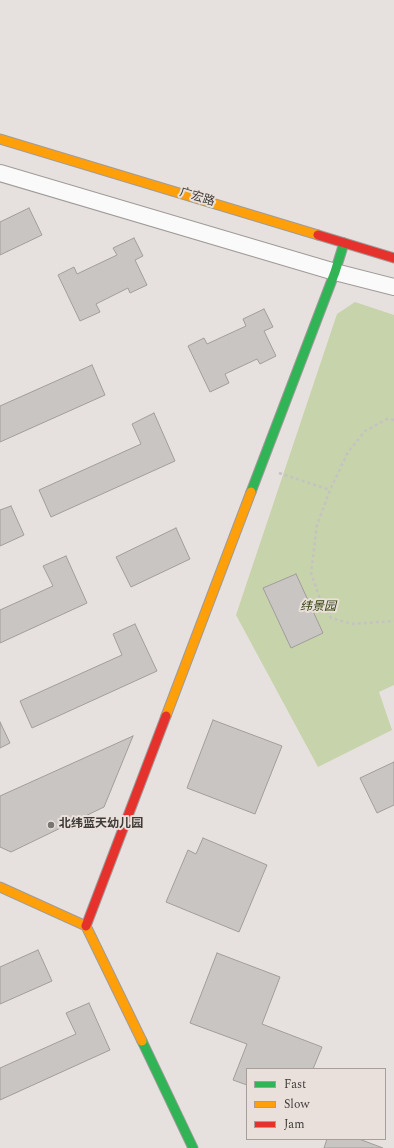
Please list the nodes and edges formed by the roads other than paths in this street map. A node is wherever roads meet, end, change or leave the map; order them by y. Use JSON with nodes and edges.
{"nodes":[{"id":1,"x":0,"y":139,"type":"edge"},
{"id":2,"x":0,"y":173,"type":"edge"},
{"id":3,"x":344,"y":243,"type":"junction"},
{"id":4,"x":394,"y":258,"type":"edge"},
{"id":5,"x":335,"y":272,"type":"junction"},
{"id":6,"x":394,"y":287,"type":"edge"},
{"id":7,"x":0,"y":887,"type":"edge"},
{"id":8,"x":86,"y":926,"type":"junction"},
{"id":9,"x":194,"y":1148,"type":"edge"}],
"edges":[{"from":1,"to":3,"type":"street","name":"广宏路"},
{"from":2,"to":5,"type":"street"},
{"from":3,"to":4,"type":"street","name":"广宏路"},
{"from":3,"to":5,"type":"street"},
{"from":5,"to":6,"type":"street"},
{"from":5,"to":8,"type":"street"},
{"from":7,"to":8,"type":"street"},
{"from":8,"to":9,"type":"street"}]}
